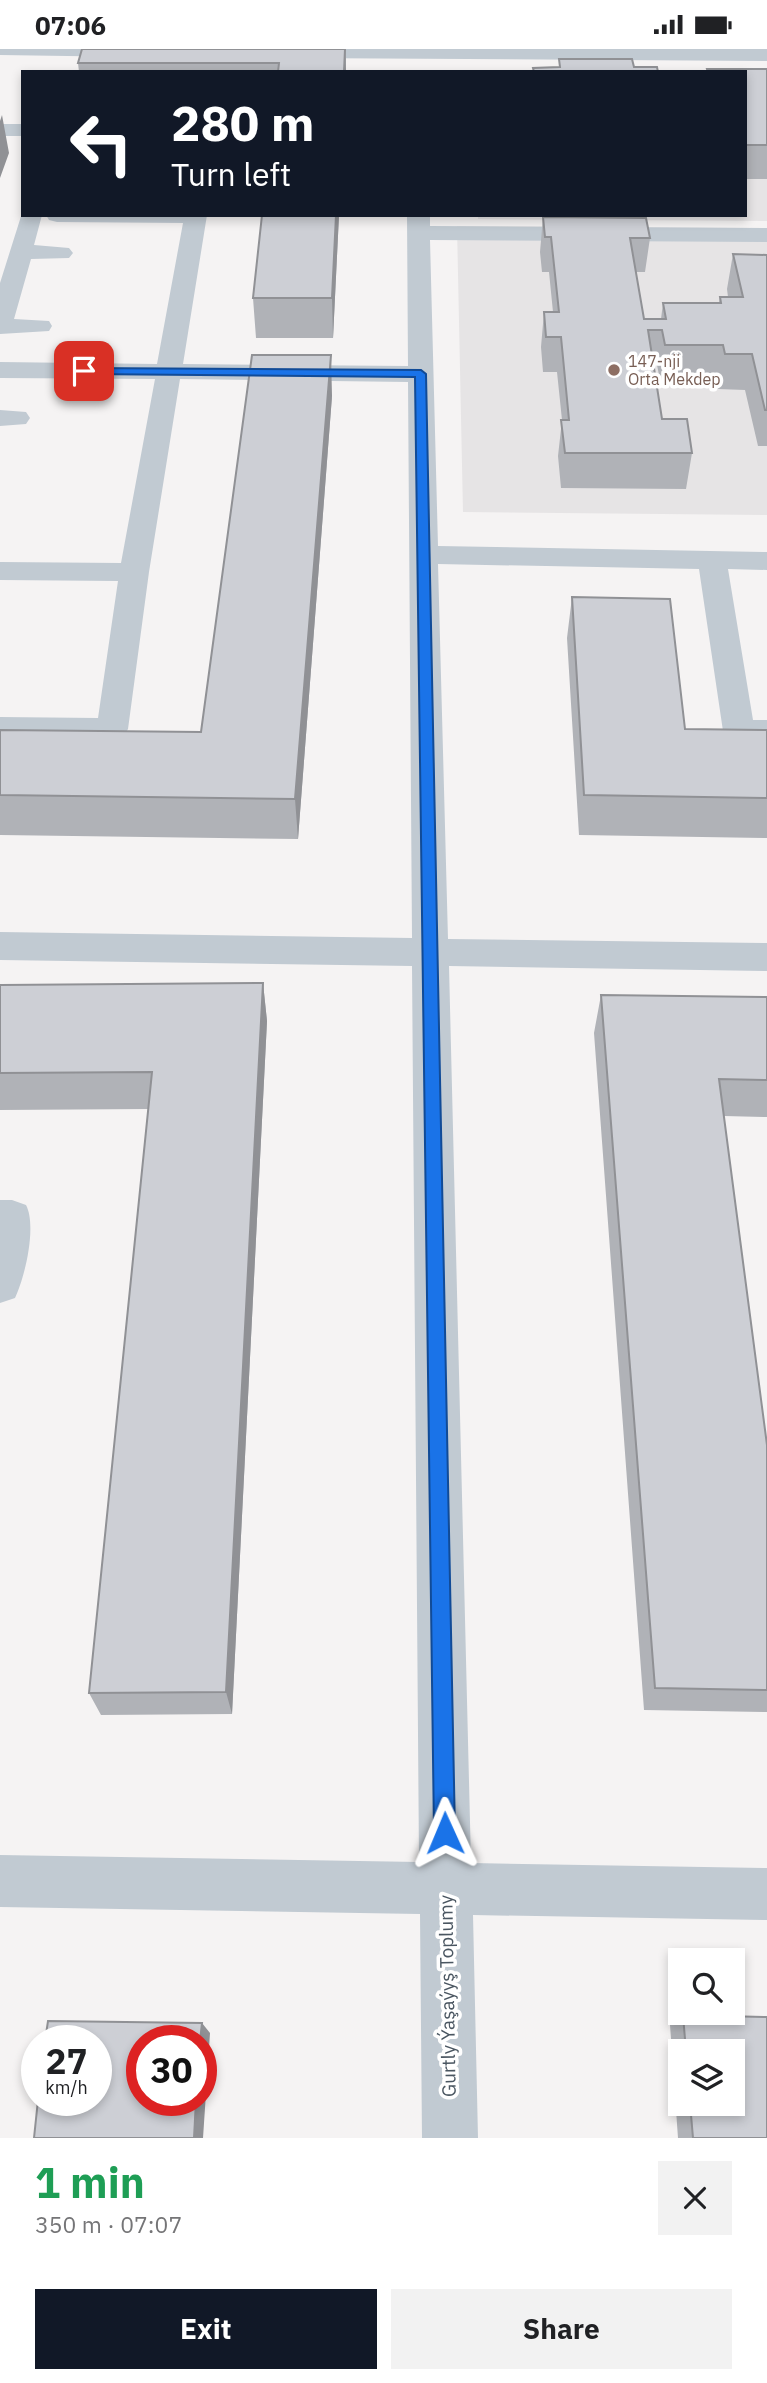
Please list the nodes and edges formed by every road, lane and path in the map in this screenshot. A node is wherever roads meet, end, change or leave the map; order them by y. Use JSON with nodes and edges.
{"nodes":[{"id":1,"x":0,"y":50,"type":"edge"},
{"id":2,"x":152,"y":51,"type":"edge"},
{"id":3,"x":276,"y":52,"type":"edge"},
{"id":4,"x":767,"y":55,"type":"edge"},
{"id":5,"x":415,"y":58,"type":"edge"},
{"id":6,"x":0,"y":130,"type":"edge"},
{"id":7,"x":21,"y":130,"type":"edge"},
{"id":8,"x":22,"y":217,"type":"edge"},
{"id":9,"x":196,"y":217,"type":"edge"},
{"id":10,"x":418,"y":224,"type":"edge"},
{"id":11,"x":767,"y":235,"type":"edge"},
{"id":12,"x":20,"y":252,"type":"junction"},
{"id":13,"x":61,"y":253,"type":"dead end"},
{"id":14,"x":0,"y":326,"type":"edge"},
{"id":15,"x":40,"y":326,"type":"dead end"},
{"id":16,"x":0,"y":370,"type":"edge"},
{"id":17,"x":167,"y":371,"type":"junction"},
{"id":18,"x":421,"y":374,"type":"junction"},
{"id":19,"x":424,"y":555,"type":"junction"},
{"id":20,"x":712,"y":560,"type":"junction"},
{"id":21,"x":767,"y":561,"type":"edge"},
{"id":22,"x":0,"y":571,"type":"edge"},
{"id":23,"x":134,"y":572,"type":"junction"},
{"id":24,"x":0,"y":728,"type":"edge"},
{"id":25,"x":767,"y":731,"type":"edge"},
{"id":26,"x":0,"y":946,"type":"edge"},
{"id":27,"x":430,"y":953,"type":"junction"},
{"id":28,"x":767,"y":957,"type":"edge"},
{"id":29,"x":0,"y":1217,"type":"edge"},
{"id":30,"x":0,"y":1286,"type":"edge"},
{"id":31,"x":0,"y":1881,"type":"edge"},
{"id":32,"x":446,"y":1888,"type":"junction"},
{"id":33,"x":767,"y":1893,"type":"edge"},
{"id":34,"x":450,"y":2138,"type":"edge"}],
"edges":[{"from":1,"to":2,"type":"street"},
{"from":3,"to":5,"type":"street"},
{"from":4,"to":5,"type":"street"},
{"from":6,"to":7,"type":"street"},
{"from":8,"to":12,"type":"street"},
{"from":9,"to":17,"type":"street"},
{"from":10,"to":11,"type":"street"},
{"from":10,"to":18,"type":"street","name":"Gurtly Ýaşaýyş Toplumy"},
{"from":12,"to":13,"type":"street"},
{"from":12,"to":14,"type":"street"},
{"from":14,"to":15,"type":"street"},
{"from":16,"to":17,"type":"street"},
{"from":17,"to":18,"type":"street"},
{"from":17,"to":23,"type":"street"},
{"from":18,"to":19,"type":"street","name":"Gurtly Ýaşaýyş Toplumy"},
{"from":19,"to":20,"type":"street"},
{"from":19,"to":27,"type":"street","name":"Gurtly Ýaşaýyş Toplumy"},
{"from":20,"to":21,"type":"street"},
{"from":20,"to":25,"type":"street"},
{"from":22,"to":23,"type":"street"},
{"from":23,"to":24,"type":"street"},
{"from":26,"to":27,"type":"street"},
{"from":27,"to":28,"type":"street"},
{"from":27,"to":32,"type":"street","name":"Gurtly Ýaşaýyş Toplumy"},
{"from":29,"to":30,"type":"street"},
{"from":31,"to":32,"type":"street"},
{"from":32,"to":33,"type":"street"},
{"from":32,"to":34,"type":"street","name":"Gurtly Ýaşaýyş Toplumy"}]}
